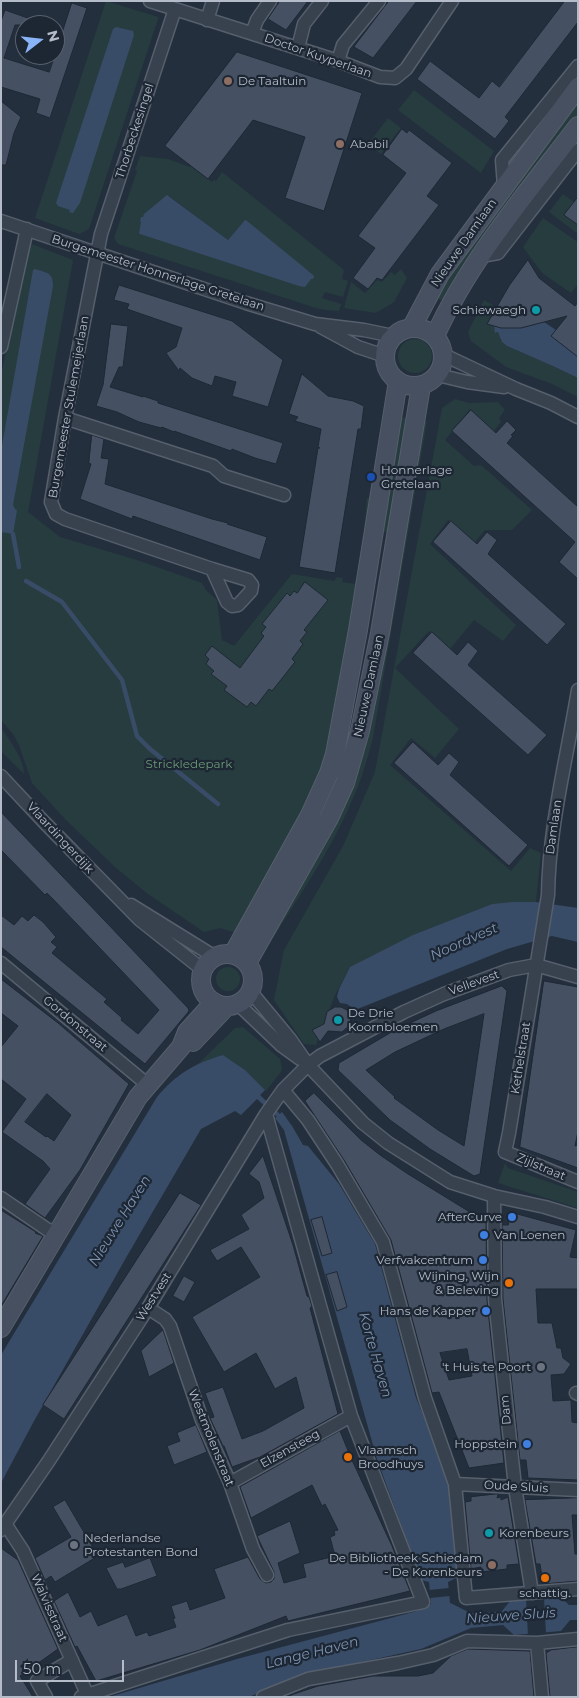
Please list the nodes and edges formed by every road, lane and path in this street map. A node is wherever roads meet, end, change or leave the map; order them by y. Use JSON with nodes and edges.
{"nodes":[{"id":1,"x":150,"y":1,"type":"edge"},
{"id":2,"x":213,"y":1,"type":"edge"},
{"id":3,"x":270,"y":1,"type":"edge"},
{"id":4,"x":322,"y":1,"type":"edge"},
{"id":5,"x":379,"y":1,"type":"edge"},
{"id":6,"x":452,"y":1,"type":"edge"},
{"id":7,"x":175,"y":10,"type":"junction"},
{"id":8,"x":207,"y":20,"type":"junction"},
{"id":9,"x":252,"y":33,"type":"junction"},
{"id":10,"x":298,"y":48,"type":"junction"},
{"id":11,"x":338,"y":61,"type":"junction"},
{"id":12,"x":578,"y":66,"type":"edge"},
{"id":13,"x":578,"y":87,"type":"edge"},
{"id":14,"x":578,"y":126,"type":"edge"},
{"id":15,"x":578,"y":150,"type":"edge"},
{"id":16,"x":504,"y":186,"type":"junction"},
{"id":17,"x":1,"y":221,"type":"edge"},
{"id":18,"x":27,"y":229,"type":"junction"},
{"id":19,"x":97,"y":253,"type":"junction"},
{"id":20,"x":481,"y":256,"type":"junction"},
{"id":21,"x":315,"y":324,"type":"junction"},
{"id":22,"x":412,"y":327,"type":"junction"},
{"id":23,"x":393,"y":336,"type":"junction"},
{"id":24,"x":436,"y":336,"type":"junction"},
{"id":25,"x":1,"y":347,"type":"edge"},
{"id":26,"x":444,"y":355,"type":"junction"},
{"id":27,"x":385,"y":356,"type":"junction"},
{"id":28,"x":438,"y":375,"type":"junction"},
{"id":29,"x":398,"y":382,"type":"junction"},
{"id":30,"x":421,"y":386,"type":"junction"},
{"id":31,"x":516,"y":389,"type":"junction"},
{"id":32,"x":578,"y":417,"type":"edge"},
{"id":33,"x":66,"y":418,"type":"junction"},
{"id":34,"x":284,"y":495,"type":"dead end"},
{"id":35,"x":212,"y":569,"type":"dead end"},
{"id":36,"x":578,"y":690,"type":"edge"},
{"id":37,"x":1,"y":776,"type":"edge"},
{"id":38,"x":121,"y":899,"type":"junction"},
{"id":39,"x":215,"y":957,"type":"junction"},
{"id":40,"x":240,"y":959,"type":"junction"},
{"id":41,"x":1,"y":963,"type":"edge"},
{"id":42,"x":536,"y":965,"type":"junction"},
{"id":43,"x":203,"y":970,"type":"junction"},
{"id":44,"x":578,"y":976,"type":"edge"},
{"id":45,"x":232,"y":1001,"type":"junction"},
{"id":46,"x":308,"y":1065,"type":"junction"},
{"id":47,"x":148,"y":1085,"type":"junction"},
{"id":48,"x":283,"y":1090,"type":"junction"},
{"id":49,"x":266,"y":1114,"type":"junction"},
{"id":50,"x":505,"y":1152,"type":"joint"},
{"id":51,"x":578,"y":1182,"type":"edge"},
{"id":52,"x":494,"y":1196,"type":"junction"},
{"id":53,"x":1,"y":1198,"type":"edge"},
{"id":54,"x":578,"y":1217,"type":"edge"},
{"id":55,"x":58,"y":1232,"type":"junction"},
{"id":56,"x":148,"y":1308,"type":"junction"},
{"id":57,"x":1,"y":1328,"type":"edge"},
{"id":58,"x":351,"y":1416,"type":"junction"},
{"id":59,"x":230,"y":1483,"type":"junction"},
{"id":60,"x":455,"y":1484,"type":"junction"},
{"id":61,"x":515,"y":1487,"type":"junction"},
{"id":62,"x":578,"y":1490,"type":"edge"},
{"id":63,"x":3,"y":1528,"type":"edge"},
{"id":64,"x":267,"y":1575,"type":"dead end"},
{"id":65,"x":578,"y":1589,"type":"edge"},
{"id":66,"x":532,"y":1593,"type":"junction"},
{"id":67,"x":578,"y":1639,"type":"edge"},
{"id":68,"x":537,"y":1643,"type":"junction"},
{"id":69,"x":72,"y":1660,"type":"junction"},
{"id":70,"x":84,"y":1695,"type":"edge"},
{"id":71,"x":46,"y":1697,"type":"edge"},
{"id":72,"x":263,"y":1697,"type":"edge"},
{"id":73,"x":542,"y":1697,"type":"edge"}],
"edges":[{"from":1,"to":7,"type":"street","name":"Doctor Kuyperlaan"},
{"from":2,"to":8,"type":"street"},
{"from":3,"to":9,"type":"street"},
{"from":4,"to":10,"type":"street"},
{"from":5,"to":11,"type":"street"},
{"from":6,"to":11,"type":"street","name":"Doctor Kuyperlaan"},
{"from":7,"to":8,"type":"street","name":"Doctor Kuyperlaan"},
{"from":7,"to":19,"type":"street","name":"Thorbeckesingel"},
{"from":8,"to":9,"type":"street","name":"Doctor Kuyperlaan"},
{"from":9,"to":10,"type":"street","name":"Doctor Kuyperlaan"},
{"from":10,"to":11,"type":"street","name":"Doctor Kuyperlaan"},
{"from":12,"to":16,"type":"street","name":"Nieuwe Damlaan"},
{"from":13,"to":16,"type":"street","name":"Nieuwe Damlaan"},
{"from":14,"to":20,"type":"street","name":"Nieuwe Damlaan"},
{"from":15,"to":20,"type":"street","name":"Nieuwe Damlaan"},
{"from":16,"to":22,"type":"street","name":"Nieuwe Damlaan"},
{"from":17,"to":18,"type":"street","name":"Burgemeester Honnerlage Gretelaan"},
{"from":18,"to":19,"type":"street","name":"Burgemeester Honnerlage Gretelaan"},
{"from":18,"to":25,"type":"street"},
{"from":19,"to":21,"type":"street","name":"Burgemeester Honnerlage Gretelaan"},
{"from":19,"to":33,"type":"street","name":"Burgemeester Stulemeijerlaan"},
{"from":20,"to":24,"type":"street","name":"Nieuwe Damlaan"},
{"from":21,"to":23,"type":"street","name":"Burgemeester Honnerlage Gretelaan"},
{"from":21,"to":27,"type":"street","name":"Burgemeester Honnerlage Gretelaan"},
{"from":22,"to":23,"type":"street"},
{"from":22,"to":24,"type":"street"},
{"from":23,"to":27,"type":"street"},
{"from":24,"to":26,"type":"street"},
{"from":26,"to":28,"type":"street"},
{"from":26,"to":31,"type":"street"},
{"from":27,"to":29,"type":"street"},
{"from":28,"to":30,"type":"street"},
{"from":28,"to":31,"type":"street"},
{"from":29,"to":30,"type":"street"},
{"from":29,"to":40,"type":"street","name":"Nieuwe Damlaan"},
{"from":30,"to":40,"type":"street","name":"Nieuwe Damlaan"},
{"from":31,"to":32,"type":"street"},
{"from":33,"to":34,"type":"street"},
{"from":33,"to":35,"type":"street","name":"Burgemeester Stulemeijerlaan"},
{"from":36,"to":42,"type":"street","name":"Damlaan"},
{"from":37,"to":38,"type":"street","name":"Vlaardingerdijk"},
{"from":38,"to":39,"type":"street","name":"Vlaardingerdijk"},
{"from":38,"to":43,"type":"street","name":"Vlaardingerdijk"},
{"from":39,"to":40,"type":"street"},
{"from":39,"to":43,"type":"street"},
{"from":40,"to":45,"type":"street"},
{"from":41,"to":47,"type":"street","name":"Gordonstraat"},
{"from":42,"to":44,"type":"street"},
{"from":42,"to":46,"type":"street","name":"Vellevest"},
{"from":42,"to":50,"type":"street","name":"Kethelstraat"},
{"from":43,"to":45,"type":"street"},
{"from":45,"to":46,"type":"street"},
{"from":45,"to":47,"type":"street"},
{"from":46,"to":48,"type":"street","name":"Westvest"},
{"from":46,"to":52,"type":"street"},
{"from":47,"to":55,"type":"street"},
{"from":48,"to":49,"type":"street","name":"Westvest"},
{"from":48,"to":60,"type":"street"},
{"from":49,"to":56,"type":"street","name":"Westvest"},
{"from":49,"to":58,"type":"street"},
{"from":50,"to":51,"type":"street","name":"Zijlstraat"},
{"from":52,"to":54,"type":"street"},
{"from":52,"to":61,"type":"street","name":"Dam"},
{"from":53,"to":55,"type":"street"},
{"from":55,"to":57,"type":"street"},
{"from":56,"to":59,"type":"street","name":"Westmolenstraat"},
{"from":56,"to":63,"type":"street","name":"Westvest"},
{"from":58,"to":59,"type":"street","name":"Elzensteeg"},
{"from":58,"to":70,"type":"street"},
{"from":59,"to":64,"type":"street","name":"Westmolenstraat"},
{"from":60,"to":61,"type":"street","name":"Oude Sluis"},
{"from":60,"to":66,"type":"street"},
{"from":61,"to":62,"type":"street","name":"Oude Sluis"},
{"from":61,"to":66,"type":"street","name":"Dam"},
{"from":63,"to":69,"type":"street","name":"Walvisstraat"},
{"from":65,"to":66,"type":"street"},
{"from":67,"to":68,"type":"street"},
{"from":68,"to":72,"type":"street"},
{"from":68,"to":73,"type":"street"},
{"from":69,"to":70,"type":"street","name":"Walvisstraat"},
{"from":69,"to":71,"type":"street"}]}
